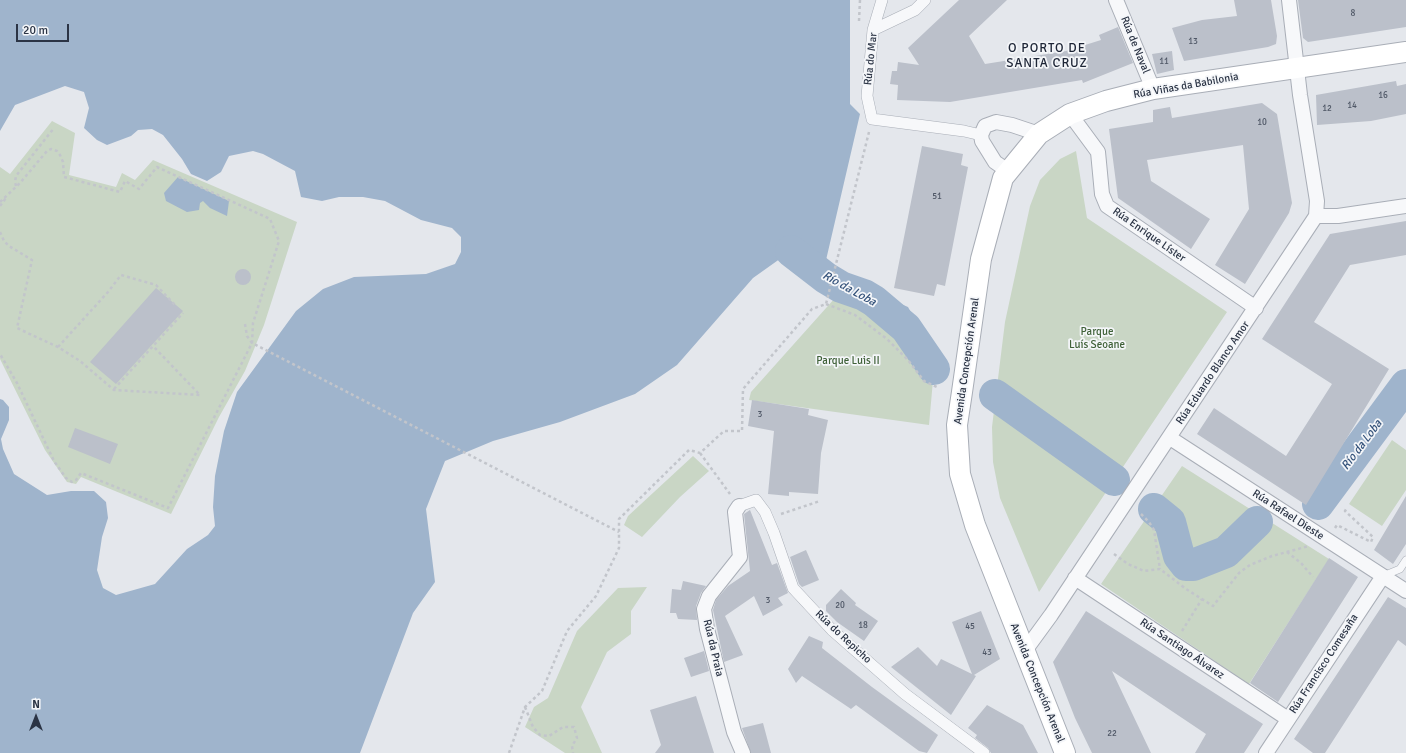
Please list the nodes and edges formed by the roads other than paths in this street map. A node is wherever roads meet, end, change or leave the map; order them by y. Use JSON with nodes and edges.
{"nodes":[{"id":1,"x":882,"y":0,"type":"edge"},
{"id":2,"x":925,"y":0,"type":"edge"},
{"id":3,"x":1116,"y":0,"type":"edge"},
{"id":4,"x":1289,"y":0,"type":"edge"},
{"id":5,"x":873,"y":30,"type":"junction"},
{"id":6,"x":1406,"y":52,"type":"edge"},
{"id":7,"x":1297,"y":69,"type":"junction"},
{"id":8,"x":1153,"y":89,"type":"junction"},
{"id":9,"x":1070,"y":114,"type":"junction"},
{"id":10,"x":1039,"y":134,"type":"junction"},
{"id":11,"x":980,"y":135,"type":"junction"},
{"id":12,"x":1008,"y":171,"type":"junction"},
{"id":13,"x":1406,"y":206,"type":"edge"},
{"id":14,"x":1316,"y":216,"type":"junction"},
{"id":15,"x":1256,"y":308,"type":"junction"},
{"id":16,"x":1170,"y":438,"type":"junction"},
{"id":17,"x":739,"y":506,"type":"joint"},
{"id":18,"x":1406,"y":560,"type":"edge"},
{"id":19,"x":1383,"y":576,"type":"junction"},
{"id":20,"x":1075,"y":578,"type":"junction"},
{"id":21,"x":1406,"y":591,"type":"edge"},
{"id":22,"x":1024,"y":652,"type":"junction"},
{"id":23,"x":1288,"y":720,"type":"junction"},
{"id":24,"x":743,"y":753,"type":"edge"},
{"id":25,"x":984,"y":753,"type":"edge"},
{"id":26,"x":1065,"y":753,"type":"edge"},
{"id":27,"x":1266,"y":753,"type":"edge"}],
"edges":[{"from":1,"to":5,"type":"street","name":"Rúa do Mar"},
{"from":2,"to":5,"type":"street"},
{"from":3,"to":8,"type":"street","name":"Rúa de Naval"},
{"from":4,"to":7,"type":"street"},
{"from":5,"to":11,"type":"street","name":"Rúa do Mar"},
{"from":6,"to":7,"type":"main road","name":"Rúa Viñas da Babilonia"},
{"from":7,"to":8,"type":"main road","name":"Rúa Viñas da Babilonia"},
{"from":7,"to":14,"type":"street"},
{"from":8,"to":9,"type":"main road","name":"Rúa Viñas da Babilonia"},
{"from":9,"to":10,"type":"main road","name":"Rúa Viñas da Babilonia"},
{"from":9,"to":15,"type":"street","name":"Rúa Enrique Líster"},
{"from":10,"to":11,"type":"street"},
{"from":10,"to":12,"type":"main road","name":"Avenida Concepción Arenal"},
{"from":11,"to":12,"type":"street"},
{"from":12,"to":22,"type":"main road","name":"Avenida Concepción Arenal"},
{"from":13,"to":14,"type":"street"},
{"from":14,"to":15,"type":"street","name":"Rúa Eduardo Blanco Amor"},
{"from":15,"to":16,"type":"street","name":"Rúa Eduardo Blanco Amor"},
{"from":16,"to":19,"type":"street","name":"Rúa Rafael Dieste"},
{"from":16,"to":20,"type":"street","name":"Rúa Eduardo Blanco Amor"},
{"from":17,"to":24,"type":"street","name":"Rúa da Praia"},
{"from":17,"to":25,"type":"street","name":"Rúa do Repicho"},
{"from":18,"to":19,"type":"lane"},
{"from":19,"to":21,"type":"street","name":"Rúa Rafael Dieste"},
{"from":19,"to":23,"type":"street","name":"Rúa Francisco Comesaña"},
{"from":20,"to":22,"type":"street","name":"Rúa Eduardo Blanco Amor"},
{"from":20,"to":23,"type":"street","name":"Rúa Santiago Álvarez"},
{"from":22,"to":26,"type":"main road","name":"Avenida Concepción Arenal"},
{"from":23,"to":27,"type":"street","name":"Rúa Francisco Comesaña"}]}
